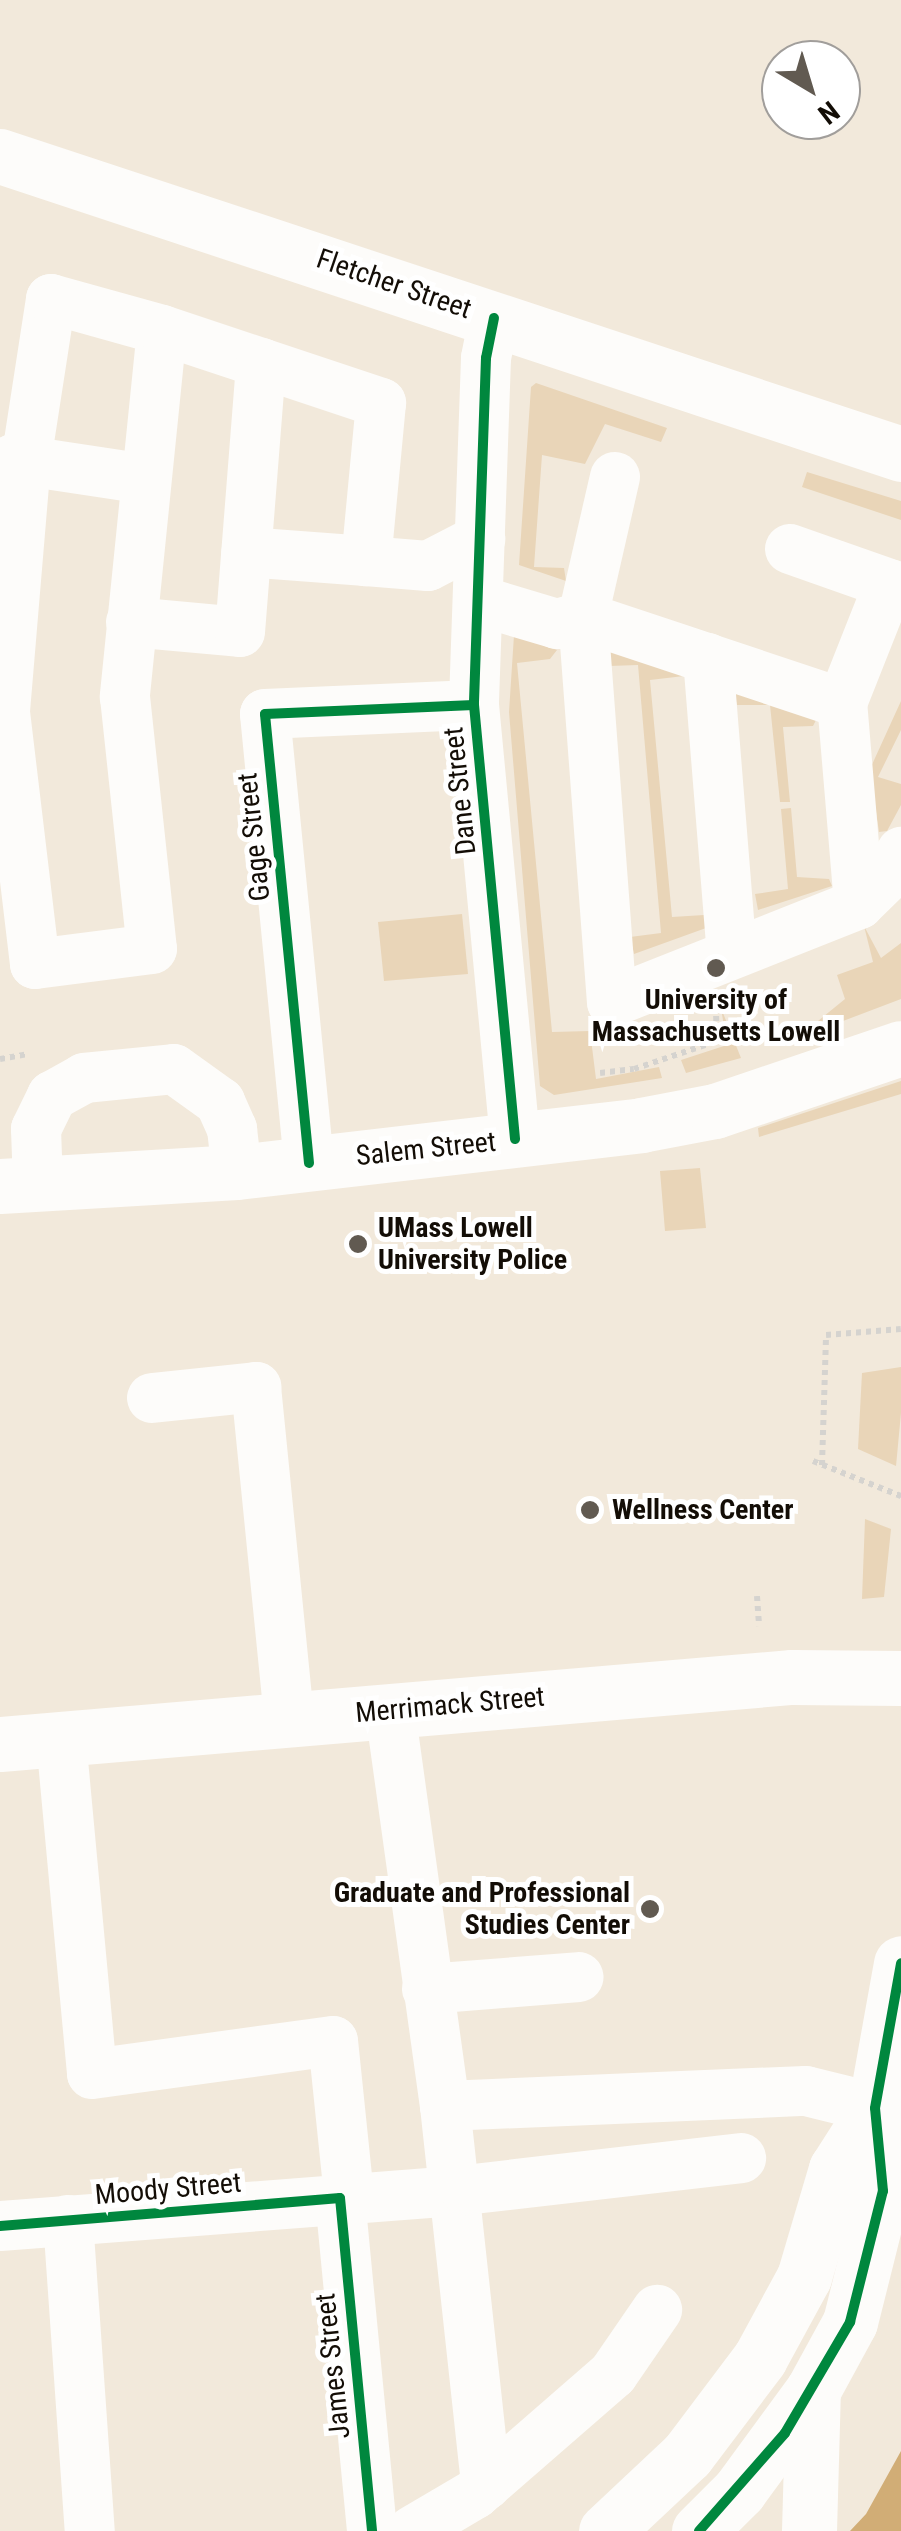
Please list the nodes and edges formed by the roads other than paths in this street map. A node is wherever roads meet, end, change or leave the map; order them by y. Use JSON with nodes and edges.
{"nodes":[{"id":1,"x":0,"y":156,"type":"edge"},
{"id":2,"x":494,"y":318,"type":"junction"},
{"id":3,"x":162,"y":330,"type":"junction"},
{"id":4,"x":262,"y":363,"type":"junction"},
{"id":5,"x":901,"y":454,"type":"edge"},
{"id":6,"x":10,"y":457,"type":"edge"},
{"id":7,"x":615,"y":477,"type":"dead end"},
{"id":8,"x":145,"y":479,"type":"junction"},
{"id":9,"x":790,"y":548,"type":"dead end"},
{"id":10,"x":246,"y":552,"type":"junction"},
{"id":11,"x":366,"y":561,"type":"junction"},
{"id":12,"x":481,"y":568,"type":"junction"},
{"id":13,"x":895,"y":586,"type":"edge"},
{"id":14,"x":583,"y":617,"type":"junction"},
{"id":15,"x":131,"y":622,"type":"junction"},
{"id":16,"x":708,"y":658,"type":"junction"},
{"id":17,"x":842,"y":703,"type":"junction"},
{"id":18,"x":474,"y":705,"type":"junction"},
{"id":19,"x":901,"y":852,"type":"edge"},
{"id":20,"x":858,"y":904,"type":"junction"},
{"id":21,"x":725,"y":972,"type":"junction"},
{"id":22,"x":901,"y":1048,"type":"edge"},
{"id":23,"x":515,"y":1139,"type":"junction"},
{"id":24,"x":309,"y":1163,"type":"junction"},
{"id":25,"x":237,"y":1172,"type":"junction"},
{"id":26,"x":19,"y":1185,"type":"edge"},
{"id":27,"x":152,"y":1398,"type":"dead end"},
{"id":28,"x":901,"y":1678,"type":"edge"},
{"id":29,"x":390,"y":1710,"type":"junction"},
{"id":30,"x":289,"y":1718,"type":"junction"},
{"id":31,"x":61,"y":1739,"type":"junction"},
{"id":32,"x":0,"y":1744,"type":"edge"},
{"id":33,"x":901,"y":1963,"type":"edge"},
{"id":34,"x":579,"y":1977,"type":"dead end"},
{"id":35,"x":426,"y":1989,"type":"junction"},
{"id":36,"x":445,"y":2106,"type":"junction"},
{"id":37,"x":875,"y":2108,"type":"junction"},
{"id":38,"x":741,"y":2158,"type":"dead end"},
{"id":39,"x":453,"y":2190,"type":"junction"},
{"id":40,"x":344,"y":2197,"type":"junction"},
{"id":41,"x":68,"y":2220,"type":"junction"},
{"id":42,"x":0,"y":2226,"type":"edge"},
{"id":43,"x":657,"y":2310,"type":"dead end"},
{"id":44,"x":813,"y":2390,"type":"junction"},
{"id":45,"x":486,"y":2484,"type":"junction"},
{"id":46,"x":90,"y":2531,"type":"edge"},
{"id":47,"x":372,"y":2531,"type":"edge"},
{"id":48,"x":412,"y":2531,"type":"edge"},
{"id":49,"x":606,"y":2531,"type":"edge"},
{"id":50,"x":699,"y":2531,"type":"edge"},
{"id":51,"x":809,"y":2531,"type":"edge"}],
"edges":[{"from":1,"to":2,"type":"main road","name":"Fletcher Street"},
{"from":2,"to":5,"type":"main road","name":"Fletcher Street"},
{"from":2,"to":12,"type":"street","name":"Dane Street"},
{"from":3,"to":4,"type":"street"},
{"from":3,"to":6,"type":"street"},
{"from":3,"to":8,"type":"street"},
{"from":4,"to":10,"type":"street"},
{"from":4,"to":11,"type":"street"},
{"from":6,"to":8,"type":"street"},
{"from":6,"to":15,"type":"street"},
{"from":7,"to":14,"type":"street"},
{"from":8,"to":15,"type":"street"},
{"from":9,"to":13,"type":"street"},
{"from":10,"to":11,"type":"street"},
{"from":10,"to":15,"type":"street"},
{"from":11,"to":12,"type":"street"},
{"from":12,"to":14,"type":"street"},
{"from":12,"to":18,"type":"street","name":"Dane Street"},
{"from":13,"to":17,"type":"street"},
{"from":14,"to":16,"type":"street"},
{"from":14,"to":21,"type":"street"},
{"from":16,"to":17,"type":"street"},
{"from":16,"to":21,"type":"street"},
{"from":17,"to":20,"type":"street"},
{"from":18,"to":23,"type":"street","name":"Dane Street"},
{"from":18,"to":24,"type":"street","name":"Gage Street"},
{"from":19,"to":20,"type":"street"},
{"from":20,"to":21,"type":"street"},
{"from":22,"to":23,"type":"main road","name":"Salem Street"},
{"from":23,"to":24,"type":"main road","name":"Salem Street"},
{"from":24,"to":25,"type":"main road","name":"Salem Street"},
{"from":25,"to":26,"type":"main road","name":"Salem Street"},
{"from":25,"to":26,"type":"street"},
{"from":27,"to":30,"type":"street"},
{"from":28,"to":29,"type":"main road","name":"Merrimack Street"},
{"from":29,"to":30,"type":"main road","name":"Merrimack Street"},
{"from":29,"to":35,"type":"street"},
{"from":30,"to":31,"type":"main road","name":"Merrimack Street"},
{"from":31,"to":32,"type":"main road","name":"Merrimack Street"},
{"from":31,"to":40,"type":"street","name":"James Street"},
{"from":33,"to":37,"type":"main road"},
{"from":34,"to":35,"type":"street"},
{"from":35,"to":36,"type":"street"},
{"from":36,"to":37,"type":"street"},
{"from":36,"to":39,"type":"street"},
{"from":37,"to":44,"type":"main road"},
{"from":37,"to":49,"type":"main road"},
{"from":38,"to":39,"type":"street","name":"Moody Street"},
{"from":39,"to":40,"type":"street","name":"Moody Street"},
{"from":39,"to":45,"type":"street"},
{"from":40,"to":41,"type":"street","name":"Moody Street"},
{"from":40,"to":47,"type":"street","name":"James Street"},
{"from":41,"to":42,"type":"street","name":"Moody Street"},
{"from":41,"to":46,"type":"street"},
{"from":43,"to":45,"type":"street"},
{"from":44,"to":50,"type":"main road"},
{"from":44,"to":51,"type":"main road"},
{"from":45,"to":48,"type":"street"}]}
